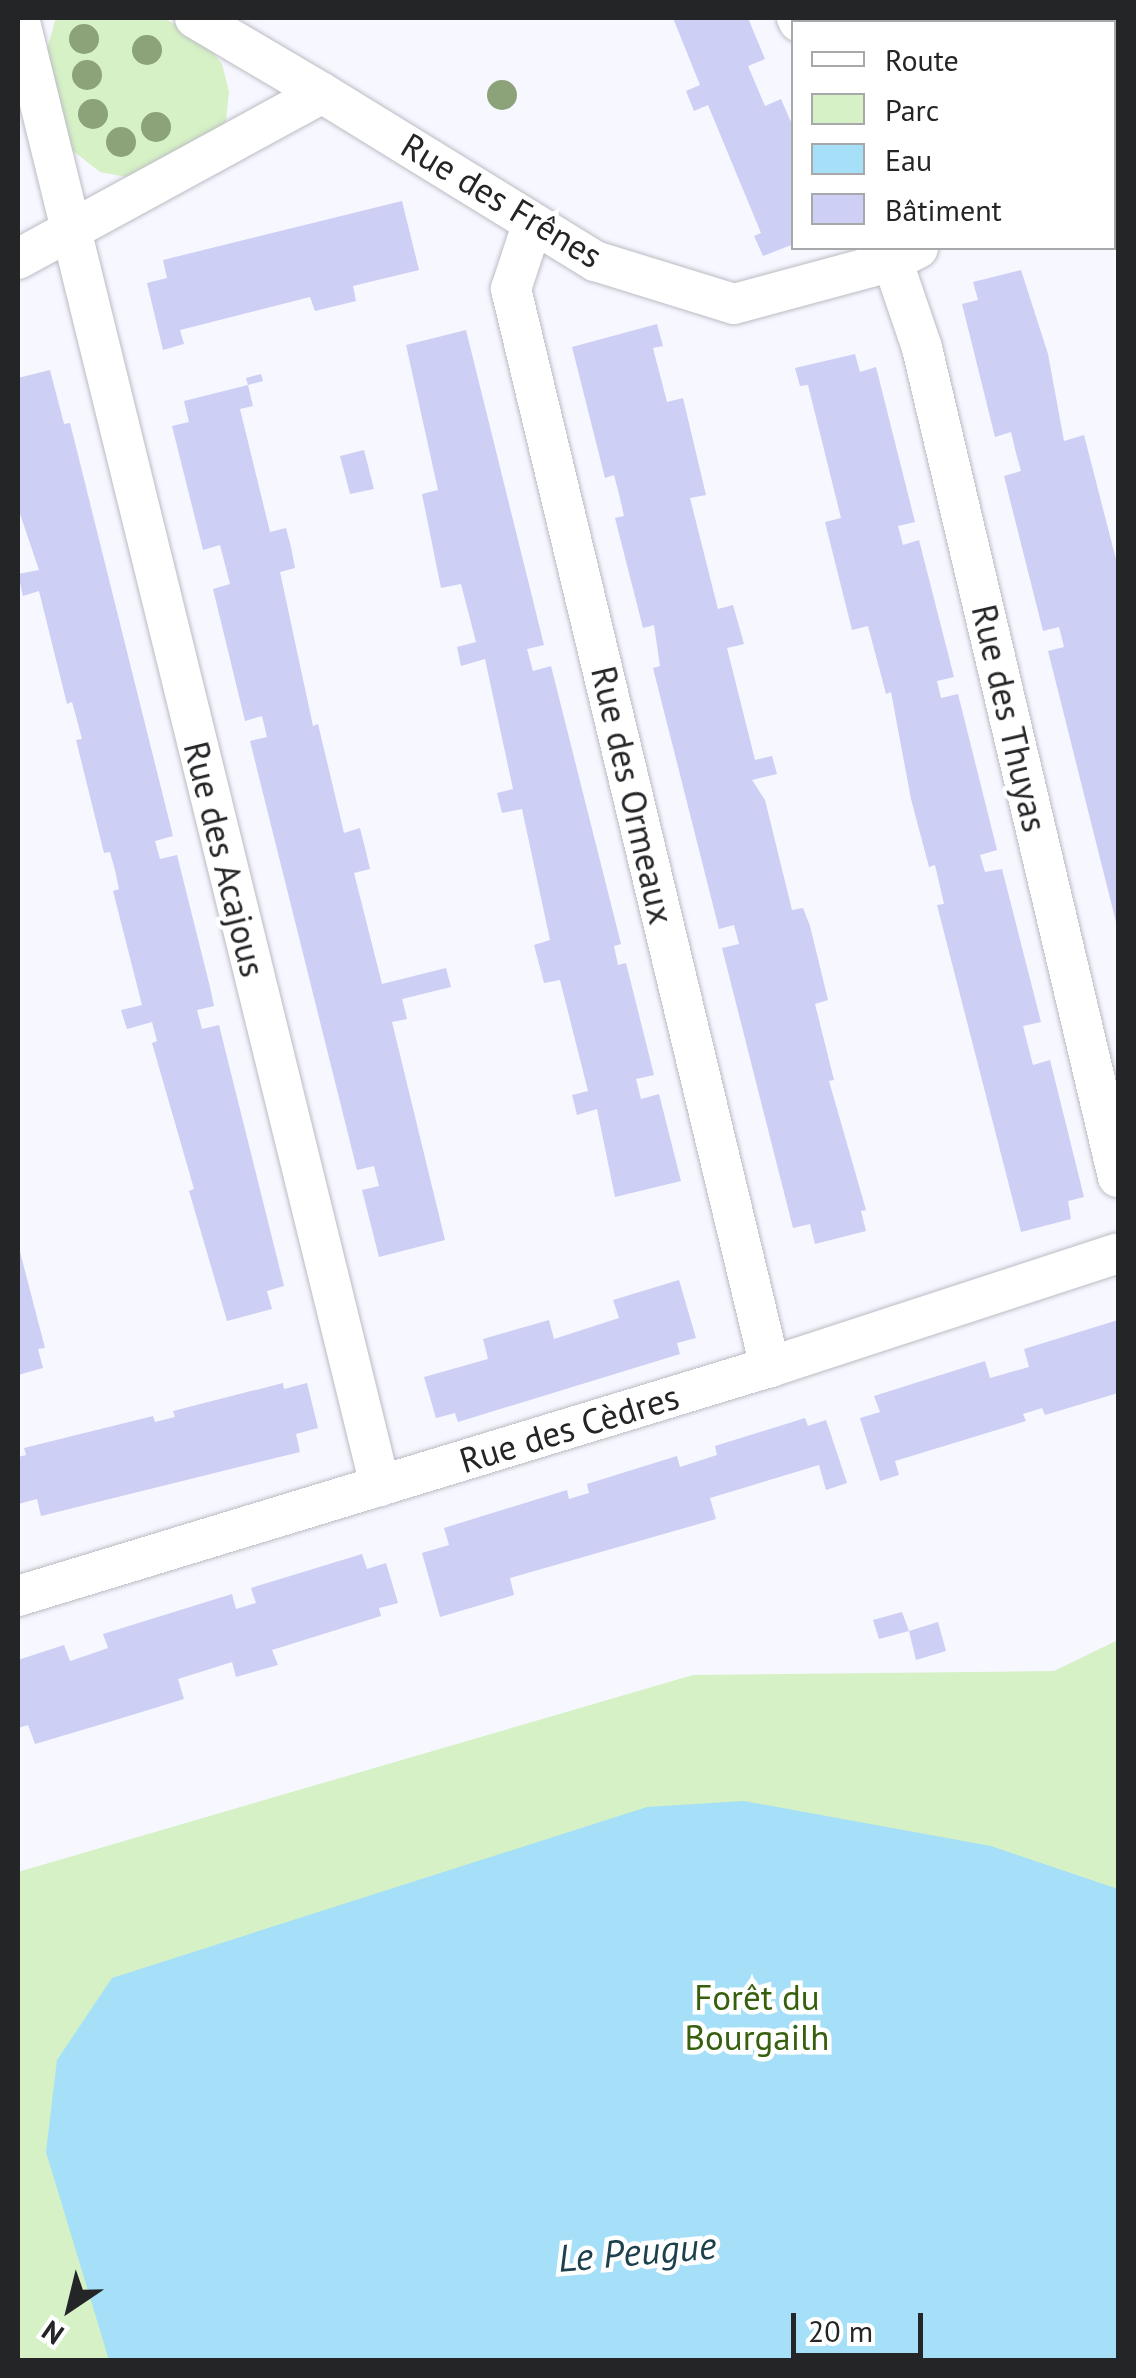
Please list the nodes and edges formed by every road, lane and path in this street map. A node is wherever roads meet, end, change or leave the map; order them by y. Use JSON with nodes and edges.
{"nodes":[{"id":1,"x":19,"y":18,"type":"edge"},
{"id":2,"x":194,"y":18,"type":"edge"},
{"id":3,"x":322,"y":93,"type":"junction"},
{"id":4,"x":532,"y":225,"type":"junction"},
{"id":5,"x":70,"y":231,"type":"junction"},
{"id":6,"x":900,"y":252,"type":"edge"},
{"id":7,"x":18,"y":260,"type":"edge"},
{"id":8,"x":1118,"y":1177,"type":"edge"},
{"id":9,"x":1118,"y":1253,"type":"edge"},
{"id":10,"x":770,"y":1368,"type":"junction"},
{"id":11,"x":380,"y":1486,"type":"junction"},
{"id":12,"x":18,"y":1596,"type":"edge"}],
"edges":[{"from":1,"to":5,"type":"street","name":"Rue des Acajous"},
{"from":2,"to":3,"type":"street","name":"Rue des Frênes"},
{"from":3,"to":4,"type":"street","name":"Rue des Frênes"},
{"from":3,"to":5,"type":"street"},
{"from":4,"to":6,"type":"street","name":"Rue des Frênes"},
{"from":4,"to":10,"type":"street","name":"Rue des Ormeaux"},
{"from":5,"to":7,"type":"street"},
{"from":5,"to":11,"type":"street","name":"Rue des Acajous"},
{"from":6,"to":8,"type":"street","name":"Rue des Thuyas"},
{"from":9,"to":10,"type":"street","name":"Rue des Cèdres"},
{"from":10,"to":11,"type":"street","name":"Rue des Cèdres"},
{"from":11,"to":12,"type":"street","name":"Rue des Cèdres"}]}
